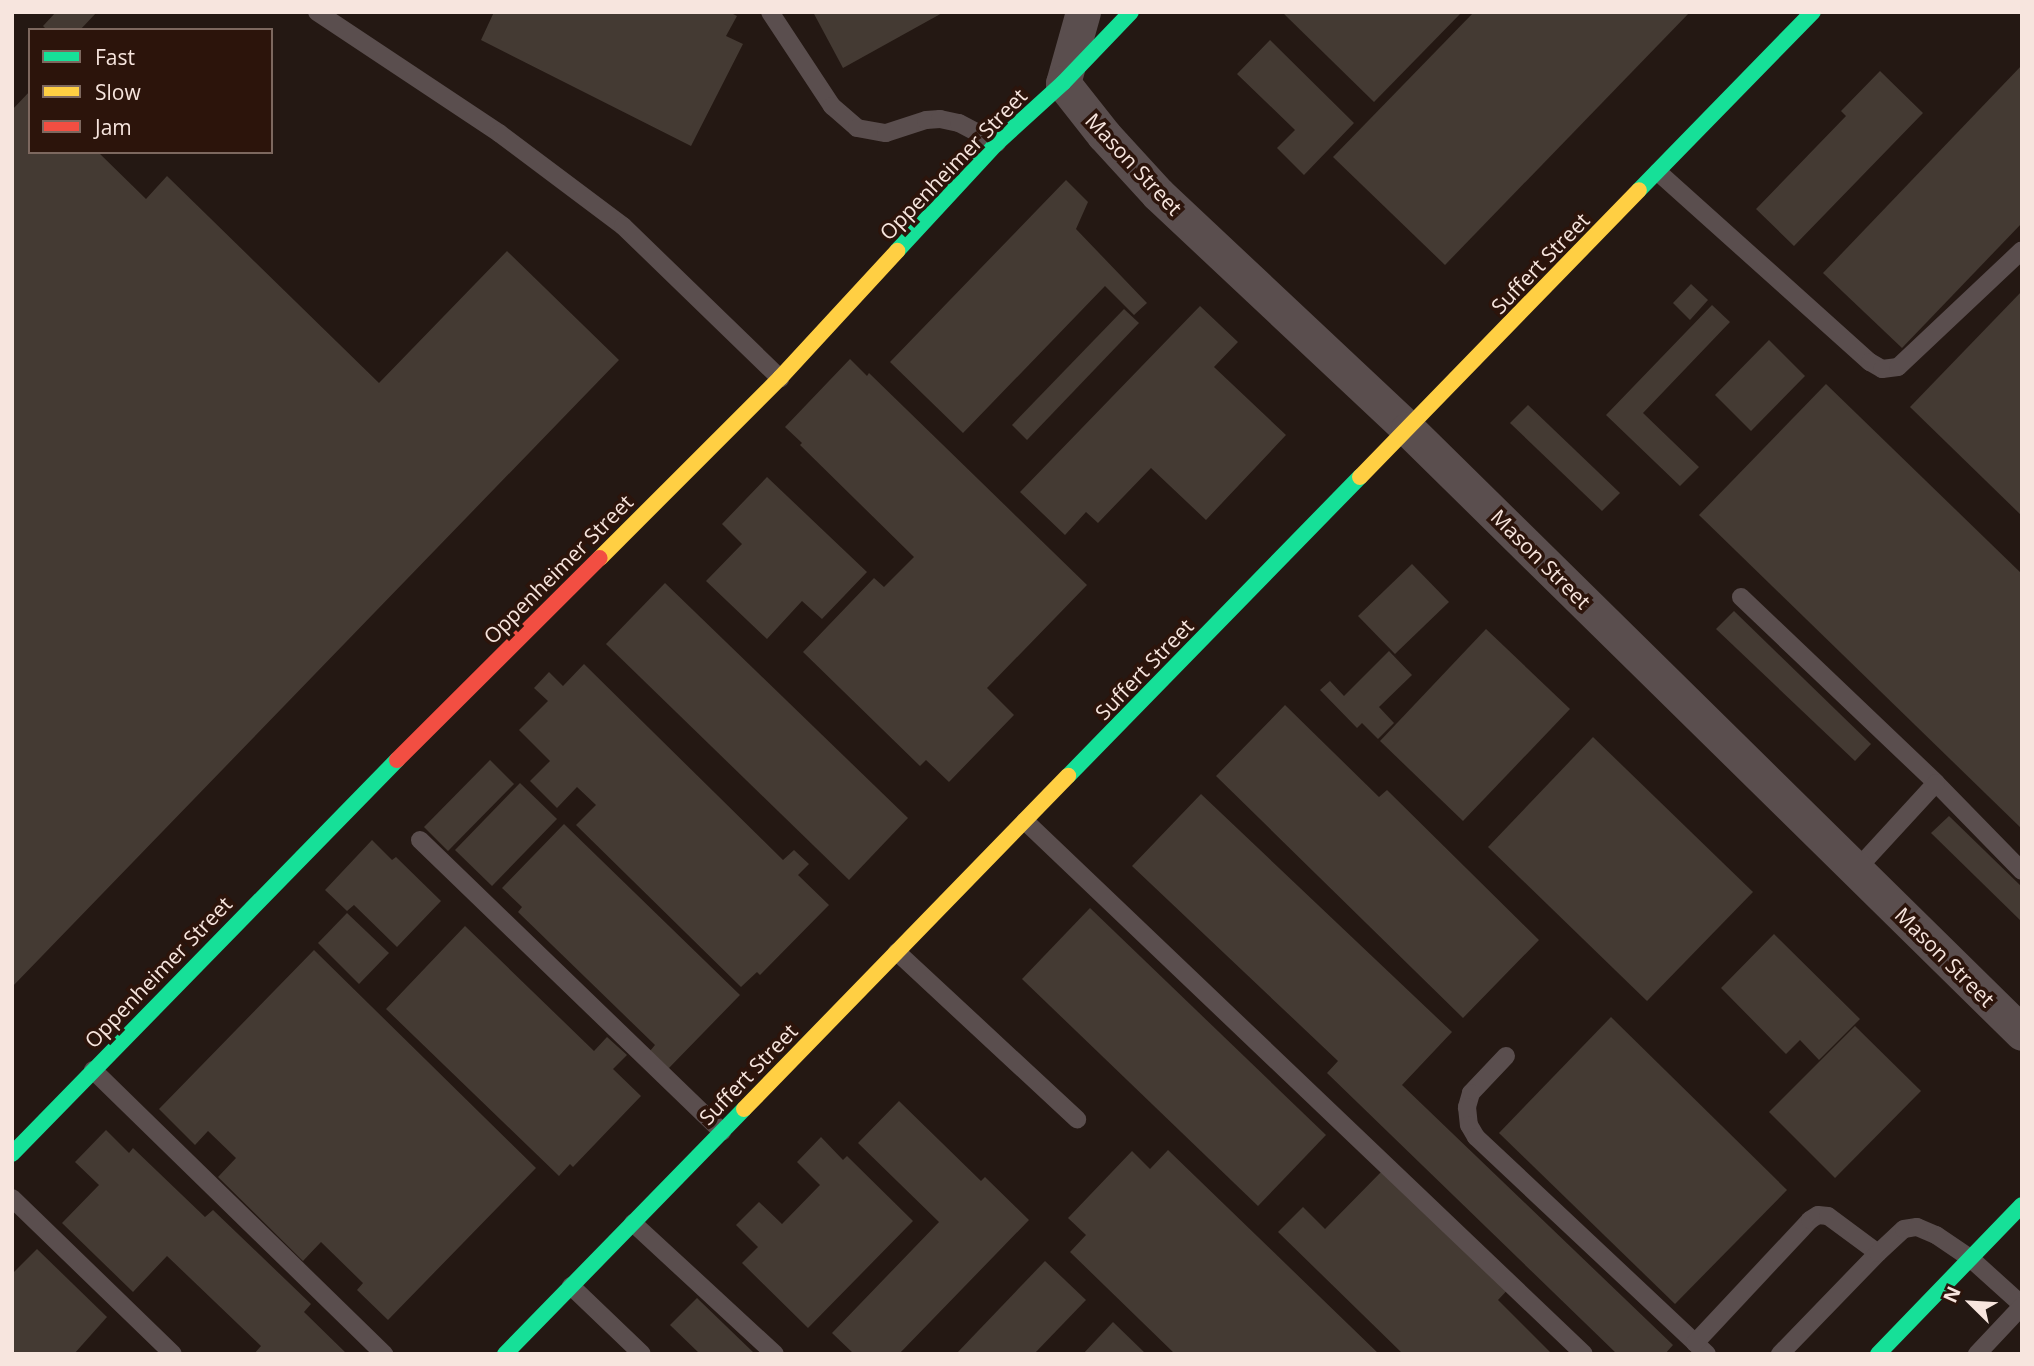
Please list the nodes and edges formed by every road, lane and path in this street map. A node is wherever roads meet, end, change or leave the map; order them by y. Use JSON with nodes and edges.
{"nodes":[{"id":1,"x":317,"y":12,"type":"edge"},
{"id":2,"x":770,"y":12,"type":"edge"},
{"id":3,"x":1083,"y":12,"type":"edge"},
{"id":4,"x":1131,"y":12,"type":"edge"},
{"id":5,"x":1813,"y":12,"type":"edge"},
{"id":6,"x":1063,"y":83,"type":"junction"},
{"id":7,"x":997,"y":144,"type":"junction"},
{"id":8,"x":1658,"y":172,"type":"junction"},
{"id":9,"x":2022,"y":250,"type":"edge"},
{"id":10,"x":779,"y":378,"type":"junction"},
{"id":11,"x":1408,"y":429,"type":"junction"},
{"id":12,"x":1741,"y":597,"type":"dead end"},
{"id":13,"x":1936,"y":783,"type":"junction"},
{"id":14,"x":1025,"y":821,"type":"junction"},
{"id":15,"x":419,"y":840,"type":"dead end"},
{"id":16,"x":1856,"y":870,"type":"junction"},
{"id":17,"x":2022,"y":871,"type":"edge"},
{"id":18,"x":897,"y":952,"type":"junction"},
{"id":19,"x":2022,"y":1033,"type":"edge"},
{"id":20,"x":1506,"y":1055,"type":"dead end"},
{"id":21,"x":93,"y":1070,"type":"junction"},
{"id":22,"x":1077,"y":1119,"type":"dead end"},
{"id":23,"x":722,"y":1132,"type":"junction"},
{"id":24,"x":12,"y":1154,"type":"edge"},
{"id":25,"x":12,"y":1198,"type":"edge"},
{"id":26,"x":2022,"y":1205,"type":"edge"},
{"id":27,"x":633,"y":1223,"type":"junction"},
{"id":28,"x":1878,"y":1253,"type":"junction"},
{"id":29,"x":1970,"y":1258,"type":"junction"},
{"id":30,"x":571,"y":1286,"type":"junction"},
{"id":31,"x":2022,"y":1305,"type":"edge"},
{"id":32,"x":1701,"y":1348,"type":"edge"},
{"id":33,"x":173,"y":1354,"type":"edge"},
{"id":34,"x":384,"y":1354,"type":"edge"},
{"id":35,"x":505,"y":1354,"type":"edge"},
{"id":36,"x":642,"y":1354,"type":"edge"},
{"id":37,"x":775,"y":1354,"type":"edge"},
{"id":38,"x":1584,"y":1354,"type":"edge"},
{"id":39,"x":1780,"y":1354,"type":"edge"},
{"id":40,"x":1878,"y":1354,"type":"edge"},
{"id":41,"x":1977,"y":1354,"type":"edge"}],
"edges":[{"from":1,"to":10,"type":"lane"},
{"from":2,"to":7,"type":"lane"},
{"from":3,"to":6,"type":"street"},
{"from":4,"to":6,"type":"street","name":"Oppenheimer Street"},
{"from":5,"to":8,"type":"street","name":"Suffert Street"},
{"from":6,"to":7,"type":"street","name":"Oppenheimer Street"},
{"from":6,"to":11,"type":"street","name":"Mason Street"},
{"from":7,"to":10,"type":"street","name":"Oppenheimer Street"},
{"from":8,"to":9,"type":"lane"},
{"from":8,"to":11,"type":"street","name":"Suffert Street"},
{"from":10,"to":21,"type":"street","name":"Oppenheimer Street"},
{"from":11,"to":14,"type":"street","name":"Suffert Street"},
{"from":11,"to":16,"type":"street","name":"Mason Street"},
{"from":12,"to":13,"type":"lane"},
{"from":13,"to":16,"type":"lane"},
{"from":13,"to":17,"type":"lane"},
{"from":14,"to":18,"type":"street","name":"Suffert Street"},
{"from":14,"to":38,"type":"lane"},
{"from":15,"to":23,"type":"lane"},
{"from":16,"to":19,"type":"street","name":"Mason Street"},
{"from":18,"to":22,"type":"lane"},
{"from":18,"to":23,"type":"street","name":"Suffert Street"},
{"from":20,"to":32,"type":"lane"},
{"from":21,"to":24,"type":"street","name":"Oppenheimer Street"},
{"from":21,"to":34,"type":"lane"},
{"from":23,"to":27,"type":"street","name":"Suffert Street"},
{"from":25,"to":33,"type":"lane"},
{"from":26,"to":29,"type":"street"},
{"from":27,"to":30,"type":"street","name":"Suffert Street"},
{"from":27,"to":37,"type":"lane"},
{"from":28,"to":29,"type":"lane"},
{"from":28,"to":32,"type":"lane"},
{"from":28,"to":39,"type":"lane"},
{"from":29,"to":31,"type":"lane"},
{"from":29,"to":40,"type":"street"},
{"from":30,"to":35,"type":"street","name":"Suffert Street"},
{"from":30,"to":36,"type":"lane"},
{"from":31,"to":41,"type":"lane"}]}
